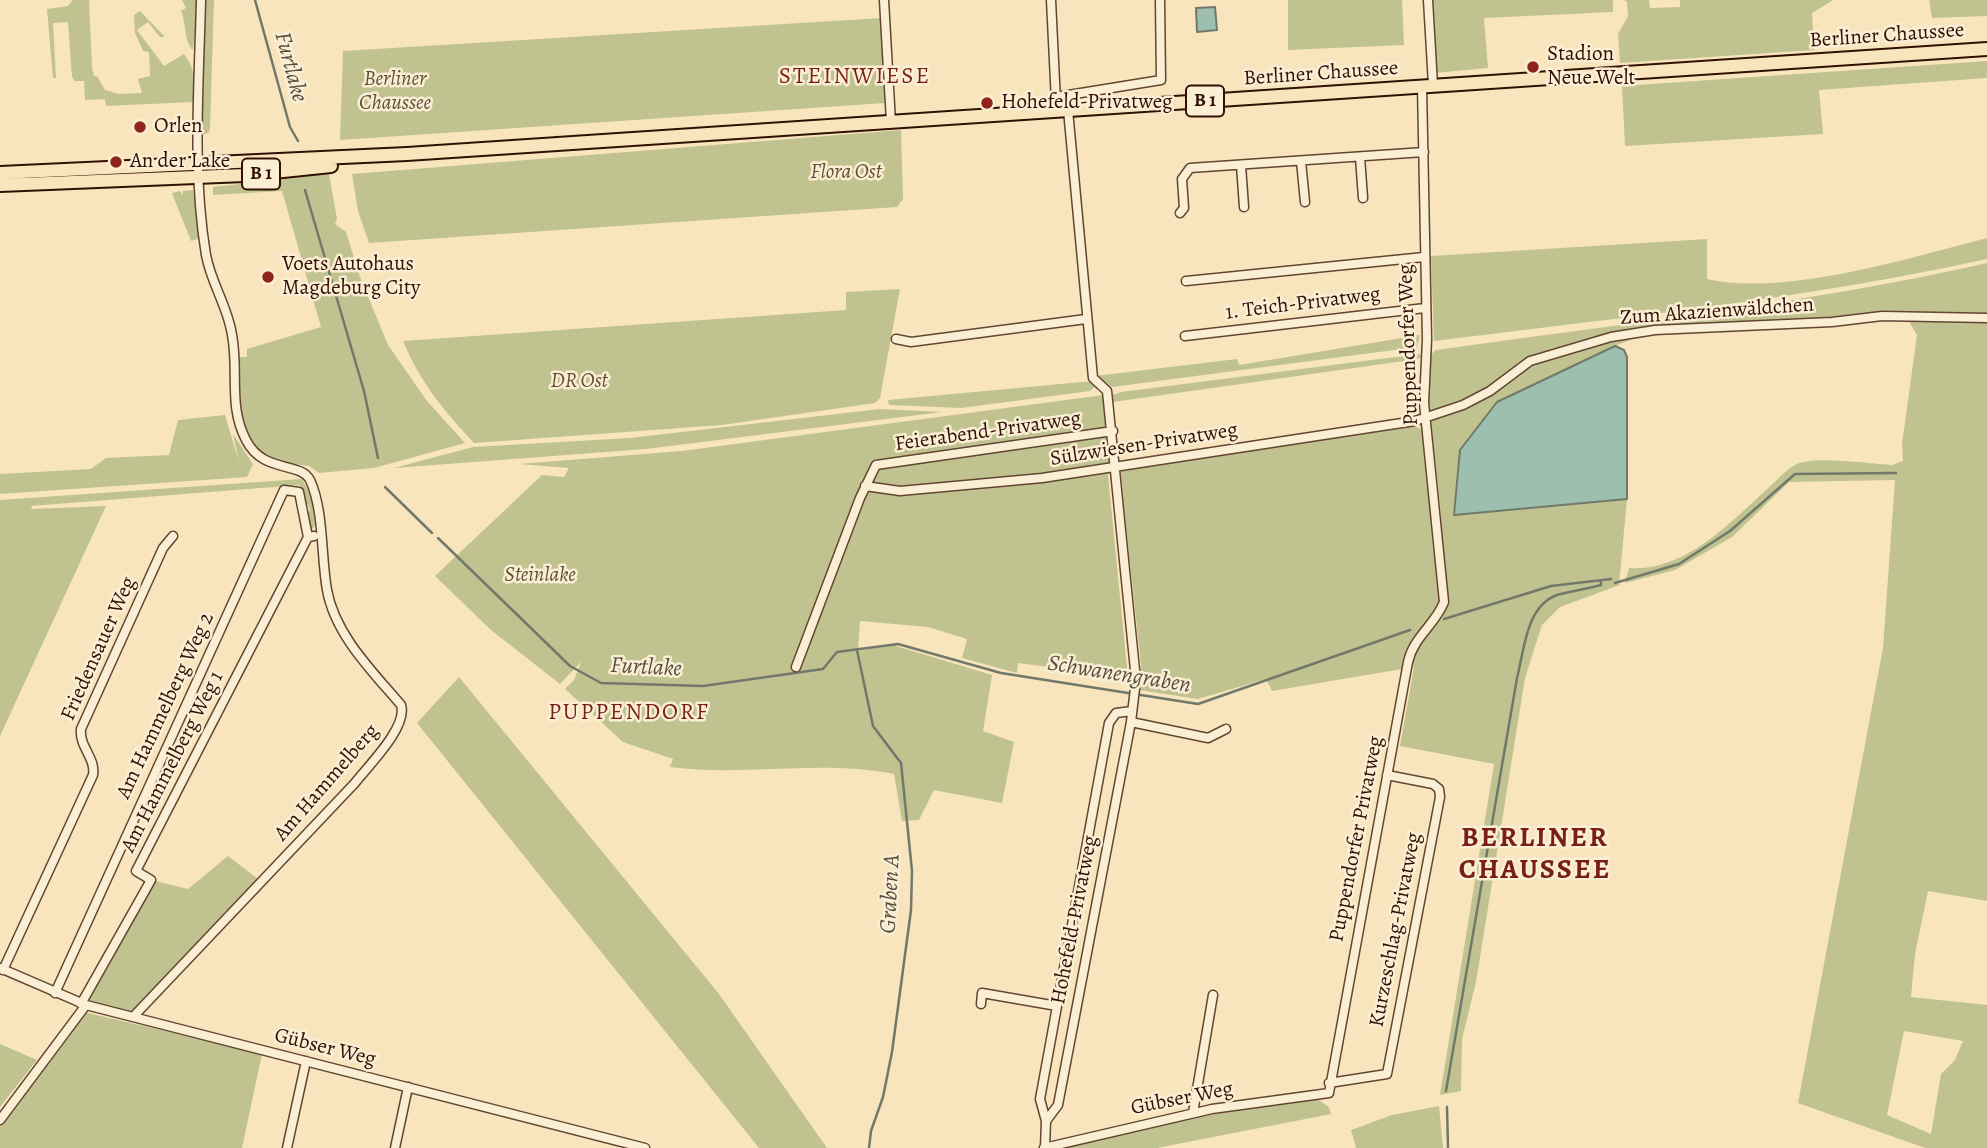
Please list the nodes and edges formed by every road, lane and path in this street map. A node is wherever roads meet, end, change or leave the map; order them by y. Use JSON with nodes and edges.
{"nodes":[{"id":1,"x":201,"y":0,"type":"edge"},
{"id":2,"x":884,"y":0,"type":"edge"},
{"id":3,"x":1051,"y":0,"type":"edge"},
{"id":4,"x":1160,"y":0,"type":"edge"},
{"id":5,"x":1429,"y":0,"type":"edge"},
{"id":6,"x":1987,"y":49,"type":"edge"},
{"id":7,"x":1427,"y":86,"type":"junction"},
{"id":8,"x":1060,"y":106,"type":"junction"},
{"id":9,"x":891,"y":122,"type":"junction"},
{"id":10,"x":1424,"y":152,"type":"junction"},
{"id":11,"x":1360,"y":157,"type":"junction"},
{"id":12,"x":1301,"y":161,"type":"junction"},
{"id":13,"x":1241,"y":165,"type":"junction"},
{"id":14,"x":199,"y":171,"type":"junction"},
{"id":15,"x":0,"y":173,"type":"edge"},
{"id":16,"x":0,"y":185,"type":"edge"},
{"id":17,"x":1363,"y":198,"type":"dead end"},
{"id":18,"x":1305,"y":202,"type":"dead end"},
{"id":19,"x":1244,"y":206,"type":"dead end"},
{"id":20,"x":1180,"y":213,"type":"dead end"},
{"id":21,"x":1424,"y":257,"type":"junction"},
{"id":22,"x":1186,"y":281,"type":"dead end"},
{"id":23,"x":1425,"y":308,"type":"junction"},
{"id":24,"x":1987,"y":318,"type":"edge"},
{"id":25,"x":1086,"y":319,"type":"junction"},
{"id":26,"x":1185,"y":336,"type":"dead end"},
{"id":27,"x":897,"y":339,"type":"dead end"},
{"id":28,"x":1426,"y":417,"type":"junction"},
{"id":29,"x":1113,"y":432,"type":"junction"},
{"id":30,"x":1117,"y":469,"type":"junction"},
{"id":31,"x":865,"y":486,"type":"junction"},
{"id":32,"x":320,"y":535,"type":"junction"},
{"id":33,"x":173,"y":536,"type":"dead end"},
{"id":34,"x":309,"y":537,"type":"junction"},
{"id":35,"x":1444,"y":602,"type":"joint"},
{"id":36,"x":796,"y":667,"type":"dead end"},
{"id":37,"x":1133,"y":707,"type":"junction"},
{"id":38,"x":1131,"y":722,"type":"junction"},
{"id":39,"x":1226,"y":729,"type":"dead end"},
{"id":40,"x":1387,"y":775,"type":"junction"},
{"id":41,"x":2,"y":969,"type":"edge"},
{"id":42,"x":55,"y":993,"type":"junction"},
{"id":43,"x":1213,"y":995,"type":"dead end"},
{"id":44,"x":981,"y":1004,"type":"dead end"},
{"id":45,"x":83,"y":1005,"type":"junction"},
{"id":46,"x":1057,"y":1006,"type":"junction"},
{"id":47,"x":133,"y":1017,"type":"junction"},
{"id":48,"x":306,"y":1061,"type":"junction"},
{"id":49,"x":1329,"y":1083,"type":"junction"},
{"id":50,"x":408,"y":1087,"type":"junction"},
{"id":51,"x":1329,"y":1093,"type":"joint"},
{"id":52,"x":1193,"y":1113,"type":"junction"},
{"id":53,"x":0,"y":1120,"type":"edge"},
{"id":54,"x":1046,"y":1121,"type":"junction"},
{"id":55,"x":287,"y":1148,"type":"edge"},
{"id":56,"x":395,"y":1148,"type":"edge"},
{"id":57,"x":645,"y":1148,"type":"edge"},
{"id":58,"x":1044,"y":1148,"type":"edge"}],
"edges":[{"from":1,"to":14,"type":"street"},
{"from":2,"to":9,"type":"street"},
{"from":3,"to":8,"type":"street","name":"Hohefeld-Privatweg"},
{"from":4,"to":8,"type":"street"},
{"from":5,"to":7,"type":"street"},
{"from":6,"to":7,"type":"main road","name":"Berliner Chaussee","number":"B 1"},
{"from":7,"to":8,"type":"main road","name":"Berliner Chaussee","number":"B 1"},
{"from":7,"to":10,"type":"street","name":"Puppendorfer Weg"},
{"from":8,"to":9,"type":"main road","name":"Berliner Chaussee","number":"B 1"},
{"from":8,"to":25,"type":"street","name":"Hohefeld-Privatweg"},
{"from":9,"to":14,"type":"main road","name":"Berliner Chaussee","number":"B 1"},
{"from":10,"to":11,"type":"street"},
{"from":10,"to":21,"type":"street","name":"Puppendorfer Weg"},
{"from":11,"to":12,"type":"street"},
{"from":11,"to":17,"type":"street"},
{"from":12,"to":13,"type":"street"},
{"from":12,"to":18,"type":"street"},
{"from":13,"to":19,"type":"street"},
{"from":13,"to":20,"type":"street"},
{"from":14,"to":15,"type":"main road","name":"Berliner Chaussee","number":"B 1"},
{"from":14,"to":16,"type":"main road","name":"Berliner Chaussee","number":"B 1"},
{"from":14,"to":32,"type":"street","name":"Am Hammelberg"},
{"from":21,"to":22,"type":"street"},
{"from":21,"to":23,"type":"street","name":"Puppendorfer Weg"},
{"from":23,"to":26,"type":"street","name":"1. Teich-Privatweg"},
{"from":23,"to":28,"type":"street","name":"Puppendorfer Weg"},
{"from":24,"to":28,"type":"street","name":"Zum Akazienwäldchen"},
{"from":25,"to":27,"type":"street"},
{"from":25,"to":29,"type":"street","name":"Hohefeld-Privatweg"},
{"from":28,"to":30,"type":"street","name":"Sülzwiesen-Privatweg"},
{"from":28,"to":35,"type":"street","name":"Puppendorfer Weg"},
{"from":29,"to":30,"type":"street","name":"Hohefeld-Privatweg"},
{"from":29,"to":31,"type":"street","name":"Feierabend-Privatweg"},
{"from":30,"to":31,"type":"street","name":"Sülzwiesen-Privatweg"},
{"from":30,"to":37,"type":"street","name":"Hohefeld-Privatweg"},
{"from":31,"to":36,"type":"street"},
{"from":32,"to":34,"type":"street"},
{"from":32,"to":47,"type":"street","name":"Am Hammelberg"},
{"from":33,"to":41,"type":"street","name":"Friedensauer Weg"},
{"from":34,"to":42,"type":"street","name":"Am Hammelberg Weg 2"},
{"from":34,"to":45,"type":"street","name":"Am Hammelberg Weg 1"},
{"from":35,"to":40,"type":"street","name":"Puppendorfer Privatweg"},
{"from":37,"to":38,"type":"street","name":"Hohefeld-Privatweg"},
{"from":37,"to":46,"type":"street","name":"Hohefeld-Privatweg"},
{"from":38,"to":39,"type":"street"},
{"from":38,"to":54,"type":"street","name":"Hohefeld-Privatweg"},
{"from":40,"to":49,"type":"street","name":"Puppendorfer Privatweg"},
{"from":40,"to":49,"type":"street","name":"Kurzeschlag-Privatweg"},
{"from":41,"to":42,"type":"street","name":"Gübser Weg"},
{"from":42,"to":45,"type":"street","name":"Gübser Weg"},
{"from":43,"to":52,"type":"street"},
{"from":44,"to":46,"type":"street","name":"Hohefeld-Privatweg"},
{"from":45,"to":47,"type":"street","name":"Gübser Weg"},
{"from":45,"to":53,"type":"street"},
{"from":46,"to":54,"type":"street","name":"Hohefeld-Privatweg"},
{"from":47,"to":48,"type":"street","name":"Gübser Weg"},
{"from":48,"to":50,"type":"street","name":"Gübser Weg"},
{"from":48,"to":55,"type":"street"},
{"from":49,"to":51,"type":"street","name":"Puppendorfer Privatweg"},
{"from":50,"to":56,"type":"street"},
{"from":50,"to":57,"type":"street","name":"Gübser Weg"},
{"from":51,"to":52,"type":"street","name":"Gübser Weg"},
{"from":52,"to":58,"type":"street","name":"Gübser Weg"},
{"from":54,"to":58,"type":"street","name":"Hohefeld-Privatweg"}]}
